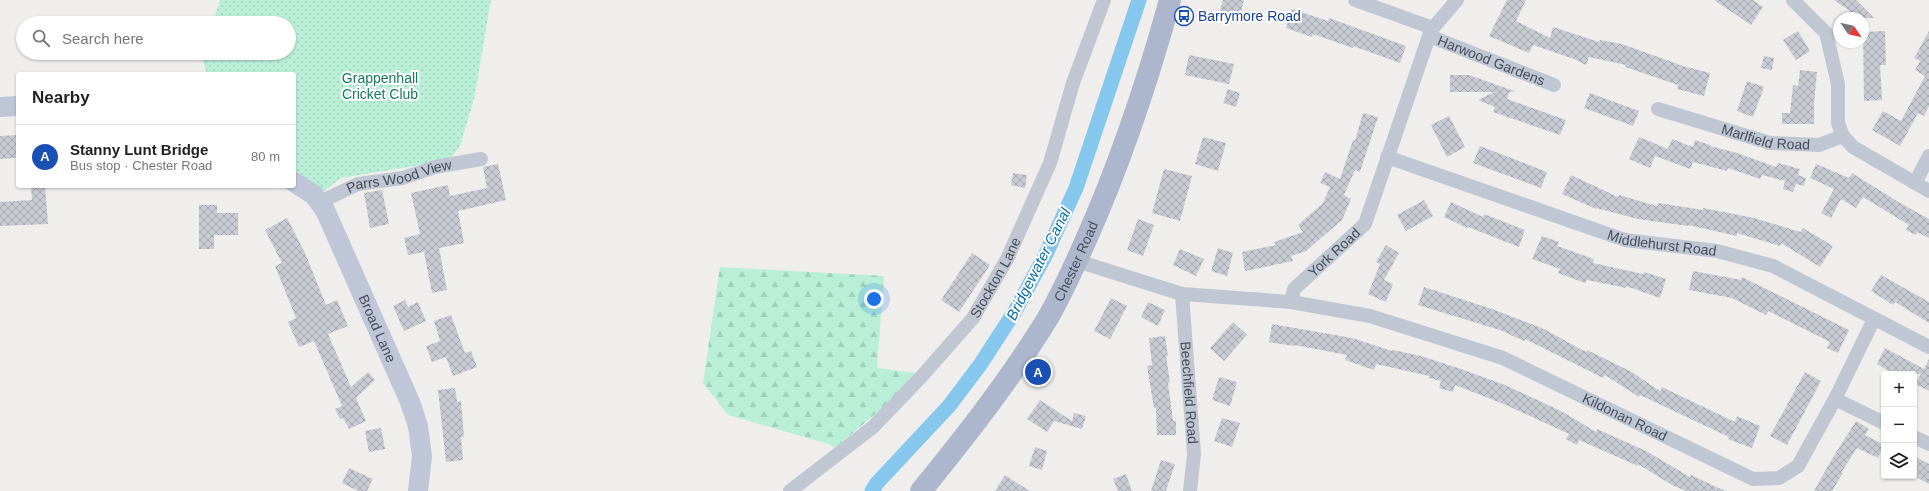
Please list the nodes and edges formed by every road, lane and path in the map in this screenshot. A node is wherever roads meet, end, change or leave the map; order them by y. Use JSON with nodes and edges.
{"nodes":[{"id":1,"x":1104,"y":0,"type":"edge"},
{"id":2,"x":1170,"y":0,"type":"edge"},
{"id":3,"x":1355,"y":0,"type":"edge"},
{"id":4,"x":1457,"y":0,"type":"edge"},
{"id":5,"x":1794,"y":0,"type":"edge"},
{"id":6,"x":1431,"y":32,"type":"junction"},
{"id":7,"x":1554,"y":85,"type":"dead end"},
{"id":8,"x":16,"y":106,"type":"edge"},
{"id":9,"x":0,"y":107,"type":"edge"},
{"id":10,"x":1658,"y":108,"type":"dead end"},
{"id":11,"x":1843,"y":136,"type":"junction"},
{"id":12,"x":1929,"y":156,"type":"edge"},
{"id":13,"x":1387,"y":157,"type":"junction"},
{"id":14,"x":481,"y":159,"type":"dead end"},
{"id":15,"x":296,"y":183,"type":"edge"},
{"id":16,"x":1915,"y":183,"type":"junction"},
{"id":17,"x":1929,"y":191,"type":"edge"},
{"id":18,"x":320,"y":202,"type":"junction"},
{"id":19,"x":1077,"y":261,"type":"junction"},
{"id":20,"x":1182,"y":294,"type":"junction"},
{"id":21,"x":1291,"y":302,"type":"junction"},
{"id":22,"x":1874,"y":319,"type":"junction"},
{"id":23,"x":1929,"y":347,"type":"edge"},
{"id":24,"x":1834,"y":399,"type":"junction"},
{"id":25,"x":1881,"y":422,"type":"edge"},
{"id":26,"x":1917,"y":438,"type":"edge"},
{"id":27,"x":1929,"y":444,"type":"edge"},
{"id":28,"x":418,"y":491,"type":"edge"},
{"id":29,"x":790,"y":491,"type":"edge"},
{"id":30,"x":920,"y":491,"type":"edge"},
{"id":31,"x":1190,"y":491,"type":"edge"}],
"edges":[{"from":1,"to":29,"type":"street","name":"Stockton Lane"},
{"from":2,"to":19,"type":"main road","name":"Chester Road"},
{"from":3,"to":6,"type":"street"},
{"from":4,"to":6,"type":"street","name":"York Road"},
{"from":5,"to":11,"type":"street"},
{"from":6,"to":7,"type":"street","name":"Harwood Gardens"},
{"from":6,"to":13,"type":"street","name":"York Road"},
{"from":8,"to":9,"type":"street"},
{"from":10,"to":11,"type":"street","name":"Marlfield Road"},
{"from":11,"to":16,"type":"street"},
{"from":12,"to":16,"type":"street"},
{"from":13,"to":21,"type":"street","name":"York Road"},
{"from":13,"to":22,"type":"street","name":"Middlehurst Road"},
{"from":14,"to":18,"type":"street","name":"Parrs Wood View"},
{"from":15,"to":18,"type":"street","name":"Broad Lane"},
{"from":16,"to":17,"type":"street"},
{"from":18,"to":28,"type":"street","name":"Broad Lane"},
{"from":19,"to":20,"type":"street"},
{"from":19,"to":30,"type":"main road","name":"Chester Road"},
{"from":20,"to":21,"type":"street"},
{"from":20,"to":31,"type":"street","name":"Beechfield Road"},
{"from":21,"to":24,"type":"street","name":"Kildonan Road"},
{"from":22,"to":23,"type":"street","name":"Middlehurst Road"},
{"from":22,"to":24,"type":"street","name":"Kildonan Road"},
{"from":24,"to":25,"type":"street"},
{"from":26,"to":27,"type":"street"}]}
